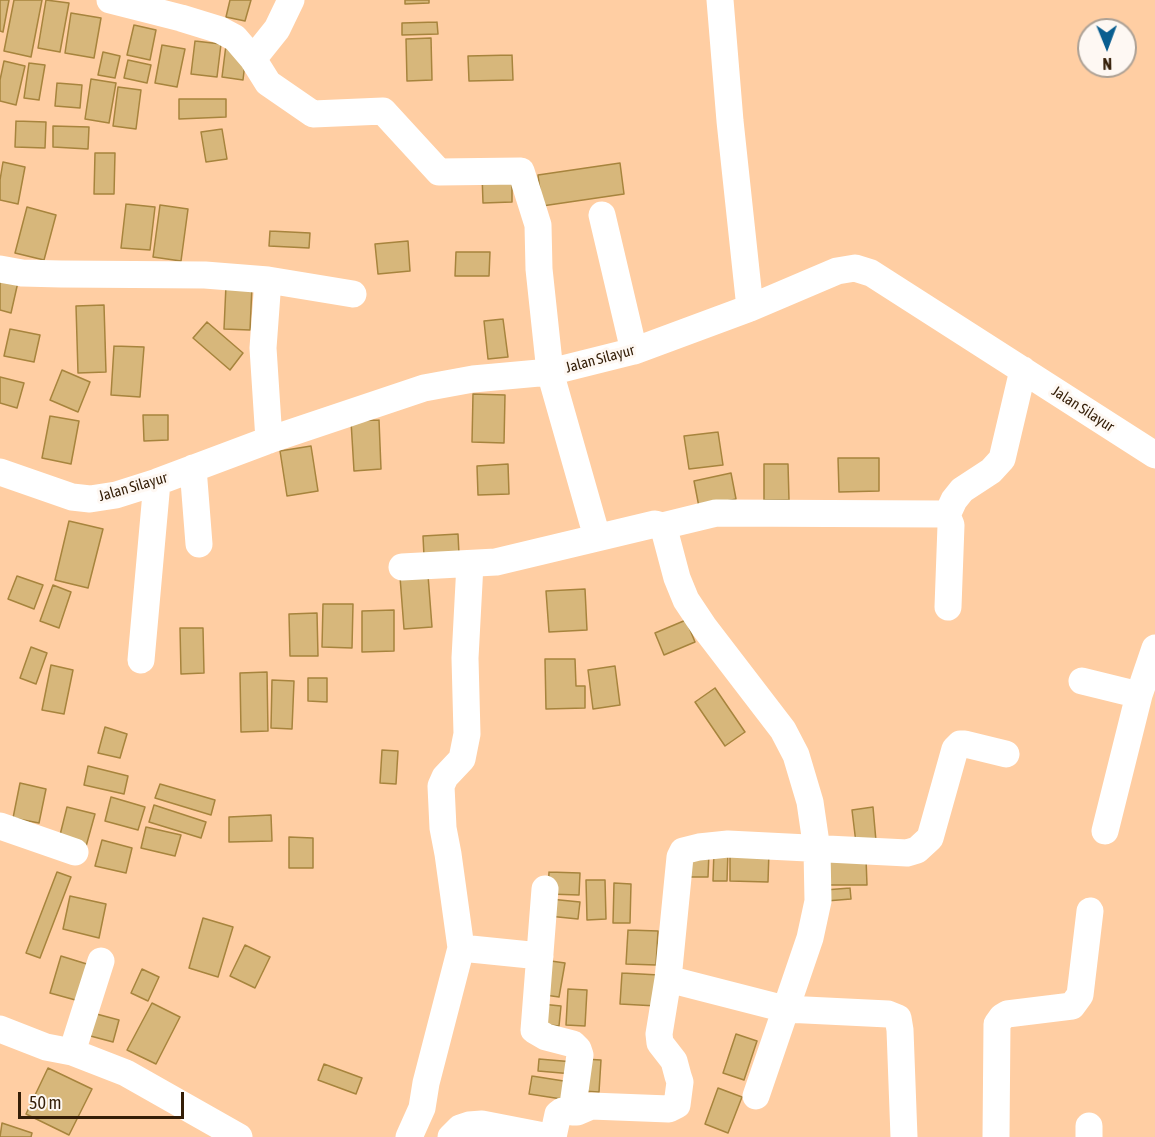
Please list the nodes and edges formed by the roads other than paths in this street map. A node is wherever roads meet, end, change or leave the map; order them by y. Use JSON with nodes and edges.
{"nodes":[{"id":1,"x":110,"y":0,"type":"edge"},
{"id":2,"x":291,"y":0,"type":"edge"},
{"id":3,"x":720,"y":0,"type":"edge"},
{"id":4,"x":253,"y":59,"type":"junction"},
{"id":5,"x":602,"y":215,"type":"dead end"},
{"id":6,"x":0,"y":269,"type":"edge"},
{"id":7,"x":268,"y":280,"type":"junction"},
{"id":8,"x":353,"y":294,"type":"dead end"},
{"id":9,"x":750,"y":308,"type":"junction"},
{"id":10,"x":634,"y":351,"type":"junction"},
{"id":11,"x":1023,"y":370,"type":"junction"},
{"id":12,"x":550,"y":372,"type":"junction"},
{"id":13,"x":269,"y":440,"type":"junction"},
{"id":14,"x":1155,"y":455,"type":"edge"},
{"id":15,"x":193,"y":468,"type":"junction"},
{"id":16,"x":0,"y":472,"type":"edge"},
{"id":17,"x":157,"y":482,"type":"junction"},
{"id":18,"x":947,"y":515,"type":"junction"},
{"id":19,"x":662,"y":526,"type":"junction"},
{"id":20,"x":597,"y":537,"type":"junction"},
{"id":21,"x":199,"y":544,"type":"dead end"},
{"id":22,"x":470,"y":564,"type":"junction"},
{"id":23,"x":402,"y":567,"type":"dead end"},
{"id":24,"x":948,"y":607,"type":"dead end"},
{"id":25,"x":1155,"y":648,"type":"edge"},
{"id":26,"x":141,"y":660,"type":"dead end"},
{"id":27,"x":1082,"y":681,"type":"dead end"},
{"id":28,"x":1139,"y":695,"type":"junction"},
{"id":29,"x":1006,"y":754,"type":"dead end"},
{"id":30,"x":0,"y":826,"type":"edge"},
{"id":31,"x":1105,"y":831,"type":"dead end"},
{"id":32,"x":817,"y":850,"type":"junction"},
{"id":33,"x":75,"y":852,"type":"dead end"},
{"id":34,"x":545,"y":889,"type":"dead end"},
{"id":35,"x":1090,"y":911,"type":"dead end"},
{"id":36,"x":461,"y":948,"type":"junction"},
{"id":37,"x":540,"y":956,"type":"junction"},
{"id":38,"x":101,"y":962,"type":"dead end"},
{"id":39,"x":668,"y":979,"type":"junction"},
{"id":40,"x":784,"y":1009,"type":"junction"},
{"id":41,"x":0,"y":1029,"type":"edge"},
{"id":42,"x":72,"y":1052,"type":"junction"},
{"id":43,"x":756,"y":1096,"type":"dead end"},
{"id":44,"x":572,"y":1112,"type":"junction"},
{"id":45,"x":239,"y":1137,"type":"edge"},
{"id":46,"x":409,"y":1137,"type":"edge"},
{"id":47,"x":451,"y":1137,"type":"edge"},
{"id":48,"x":551,"y":1137,"type":"edge"},
{"id":49,"x":904,"y":1137,"type":"edge"},
{"id":50,"x":996,"y":1137,"type":"edge"}],
"edges":[{"from":1,"to":4,"type":"street"},
{"from":2,"to":4,"type":"street"},
{"from":3,"to":9,"type":"street"},
{"from":4,"to":12,"type":"street"},
{"from":5,"to":10,"type":"street"},
{"from":6,"to":7,"type":"street"},
{"from":7,"to":8,"type":"street"},
{"from":7,"to":13,"type":"street"},
{"from":9,"to":10,"type":"street","name":"Jalan Silayur"},
{"from":9,"to":11,"type":"street","name":"Jalan Silayur"},
{"from":10,"to":12,"type":"street","name":"Jalan Silayur"},
{"from":11,"to":14,"type":"street","name":"Jalan Silayur"},
{"from":11,"to":18,"type":"street"},
{"from":12,"to":13,"type":"street","name":"Jalan Silayur"},
{"from":12,"to":20,"type":"street"},
{"from":13,"to":15,"type":"street","name":"Jalan Silayur"},
{"from":15,"to":17,"type":"street","name":"Jalan Silayur"},
{"from":15,"to":21,"type":"street"},
{"from":16,"to":17,"type":"street","name":"Jalan Silayur"},
{"from":17,"to":26,"type":"street"},
{"from":18,"to":19,"type":"street"},
{"from":18,"to":24,"type":"street"},
{"from":19,"to":20,"type":"street"},
{"from":19,"to":32,"type":"street"},
{"from":20,"to":22,"type":"street"},
{"from":22,"to":23,"type":"street"},
{"from":22,"to":36,"type":"street"},
{"from":25,"to":28,"type":"street"},
{"from":27,"to":28,"type":"street"},
{"from":28,"to":31,"type":"street"},
{"from":29,"to":32,"type":"street"},
{"from":30,"to":33,"type":"street"},
{"from":32,"to":39,"type":"street"},
{"from":32,"to":40,"type":"street"},
{"from":34,"to":37,"type":"street"},
{"from":35,"to":50,"type":"street"},
{"from":36,"to":37,"type":"street"},
{"from":36,"to":46,"type":"street"},
{"from":37,"to":44,"type":"street"},
{"from":38,"to":42,"type":"street"},
{"from":39,"to":40,"type":"street"},
{"from":39,"to":44,"type":"street"},
{"from":40,"to":43,"type":"street"},
{"from":40,"to":49,"type":"street"},
{"from":41,"to":42,"type":"street"},
{"from":42,"to":45,"type":"street"},
{"from":44,"to":48,"type":"street"},
{"from":47,"to":48,"type":"street"}]}
